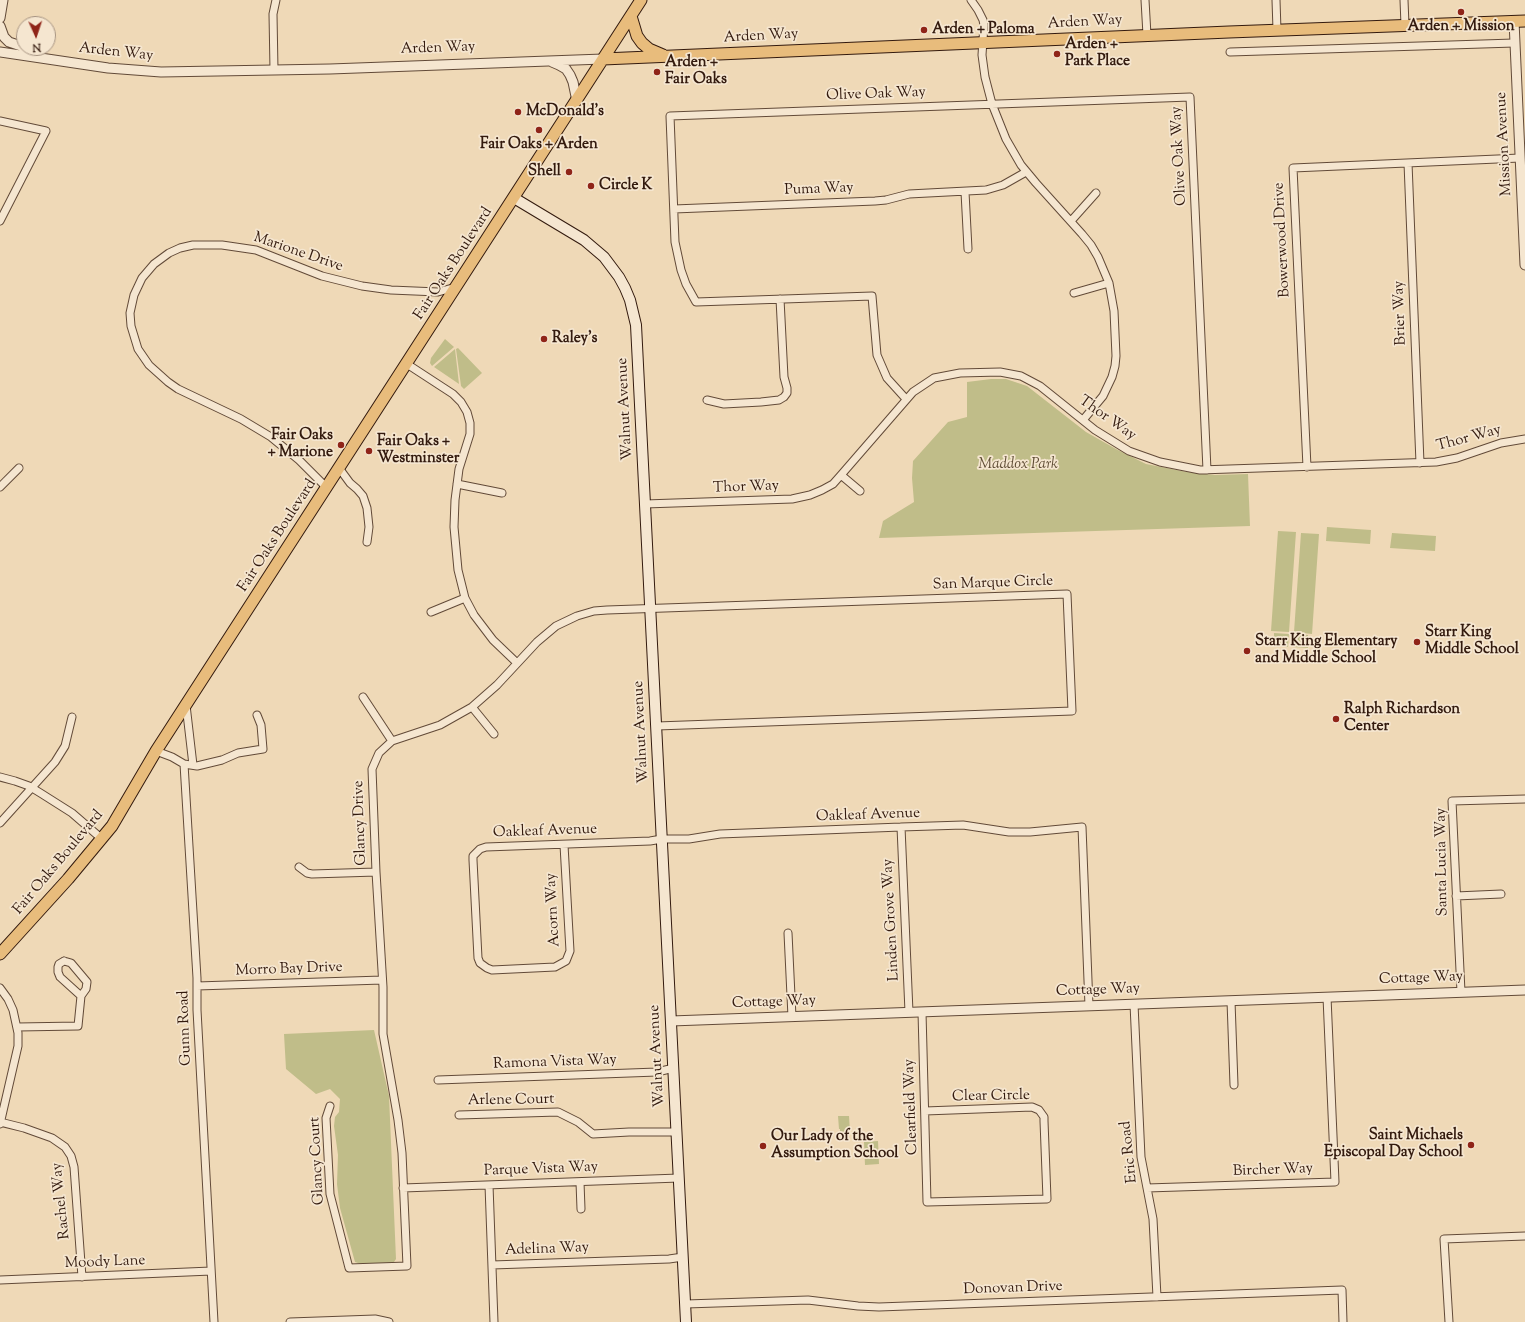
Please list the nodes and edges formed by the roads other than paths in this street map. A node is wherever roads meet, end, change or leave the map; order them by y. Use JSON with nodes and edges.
{"nodes":[{"id":1,"x":3,"y":0,"type":"edge"},
{"id":2,"x":276,"y":0,"type":"edge"},
{"id":3,"x":641,"y":0,"type":"edge"},
{"id":4,"x":971,"y":0,"type":"edge"},
{"id":5,"x":1145,"y":0,"type":"edge"},
{"id":6,"x":1276,"y":0,"type":"edge"},
{"id":7,"x":1404,"y":0,"type":"edge"},
{"id":8,"x":631,"y":16,"type":"junction"},
{"id":9,"x":0,"y":18,"type":"edge"},
{"id":10,"x":1520,"y":21,"type":"edge"},
{"id":11,"x":1405,"y":25,"type":"junction"},
{"id":12,"x":0,"y":26,"type":"edge"},
{"id":13,"x":1277,"y":30,"type":"junction"},
{"id":14,"x":1147,"y":35,"type":"junction"},
{"id":15,"x":983,"y":42,"type":"junction"},
{"id":16,"x":1514,"y":43,"type":"junction"},
{"id":17,"x":16,"y":44,"type":"edge"},
{"id":18,"x":0,"y":52,"type":"edge"},
{"id":19,"x":1230,"y":52,"type":"dead end"},
{"id":20,"x":36,"y":56,"type":"edge"},
{"id":21,"x":666,"y":56,"type":"junction"},
{"id":22,"x":38,"y":58,"type":"junction"},
{"id":23,"x":603,"y":59,"type":"junction"},
{"id":24,"x":548,"y":61,"type":"junction"},
{"id":25,"x":274,"y":70,"type":"junction"},
{"id":26,"x":577,"y":101,"type":"junction"},
{"id":27,"x":992,"y":104,"type":"junction"},
{"id":28,"x":0,"y":121,"type":"edge"},
{"id":29,"x":1520,"y":158,"type":"junction"},
{"id":30,"x":1408,"y":163,"type":"junction"},
{"id":31,"x":1026,"y":172,"type":"junction"},
{"id":32,"x":965,"y":192,"type":"junction"},
{"id":33,"x":1096,"y":193,"type":"dead end"},
{"id":34,"x":514,"y":198,"type":"junction"},
{"id":35,"x":674,"y":209,"type":"junction"},
{"id":36,"x":0,"y":221,"type":"edge"},
{"id":37,"x":1071,"y":221,"type":"junction"},
{"id":38,"x":968,"y":248,"type":"dead end"},
{"id":39,"x":1525,"y":265,"type":"edge"},
{"id":40,"x":1109,"y":283,"type":"junction"},
{"id":41,"x":456,"y":287,"type":"junction"},
{"id":42,"x":1074,"y":293,"type":"dead end"},
{"id":43,"x":780,"y":299,"type":"junction"},
{"id":44,"x":407,"y":364,"type":"junction"},
{"id":45,"x":906,"y":399,"type":"junction"},
{"id":46,"x":707,"y":400,"type":"dead end"},
{"id":47,"x":1083,"y":420,"type":"junction"},
{"id":48,"x":1525,"y":439,"type":"edge"},
{"id":49,"x":1420,"y":463,"type":"junction"},
{"id":50,"x":1307,"y":467,"type":"junction"},
{"id":51,"x":19,"y":468,"type":"dead end"},
{"id":52,"x":339,"y":468,"type":"junction"},
{"id":53,"x":1207,"y":470,"type":"junction"},
{"id":54,"x":841,"y":475,"type":"junction"},
{"id":55,"x":457,"y":484,"type":"junction"},
{"id":56,"x":0,"y":488,"type":"edge"},
{"id":57,"x":327,"y":488,"type":"junction"},
{"id":58,"x":860,"y":491,"type":"dead end"},
{"id":59,"x":502,"y":493,"type":"dead end"},
{"id":60,"x":646,"y":504,"type":"junction"},
{"id":61,"x":367,"y":542,"type":"dead end"},
{"id":62,"x":465,"y":598,"type":"junction"},
{"id":63,"x":651,"y":607,"type":"junction"},
{"id":64,"x":431,"y":612,"type":"dead end"},
{"id":65,"x":517,"y":664,"type":"junction"},
{"id":66,"x":363,"y":697,"type":"dead end"},
{"id":67,"x":186,"y":705,"type":"junction"},
{"id":68,"x":472,"y":707,"type":"junction"},
{"id":69,"x":257,"y":715,"type":"dead end"},
{"id":70,"x":72,"y":717,"type":"dead end"},
{"id":71,"x":657,"y":726,"type":"junction"},
{"id":72,"x":494,"y":734,"type":"dead end"},
{"id":73,"x":392,"y":741,"type":"junction"},
{"id":74,"x":156,"y":751,"type":"junction"},
{"id":75,"x":184,"y":764,"type":"junction"},
{"id":76,"x":193,"y":765,"type":"junction"},
{"id":77,"x":0,"y":777,"type":"edge"},
{"id":78,"x":32,"y":788,"type":"junction"},
{"id":79,"x":1525,"y":799,"type":"edge"},
{"id":80,"x":0,"y":823,"type":"edge"},
{"id":81,"x":901,"y":827,"type":"junction"},
{"id":82,"x":102,"y":839,"type":"junction"},
{"id":83,"x":662,"y":839,"type":"junction"},
{"id":84,"x":564,"y":845,"type":"junction"},
{"id":85,"x":477,"y":851,"type":"joint"},
{"id":86,"x":299,"y":867,"type":"dead end"},
{"id":87,"x":376,"y":872,"type":"junction"},
{"id":88,"x":1501,"y":894,"type":"dead end"},
{"id":89,"x":1456,"y":896,"type":"junction"},
{"id":90,"x":788,"y":933,"type":"dead end"},
{"id":91,"x":0,"y":954,"type":"edge"},
{"id":92,"x":382,"y":980,"type":"junction"},
{"id":93,"x":197,"y":986,"type":"junction"},
{"id":94,"x":0,"y":988,"type":"edge"},
{"id":95,"x":1525,"y":990,"type":"edge"},
{"id":96,"x":1461,"y":992,"type":"junction"},
{"id":97,"x":81,"y":996,"type":"junction"},
{"id":98,"x":1327,"y":997,"type":"junction"},
{"id":99,"x":1231,"y":1000,"type":"junction"},
{"id":100,"x":1134,"y":1004,"type":"junction"},
{"id":101,"x":1089,"y":1006,"type":"junction"},
{"id":102,"x":909,"y":1012,"type":"junction"},
{"id":103,"x":922,"y":1012,"type":"junction"},
{"id":104,"x":792,"y":1017,"type":"junction"},
{"id":105,"x":671,"y":1021,"type":"junction"},
{"id":106,"x":18,"y":1027,"type":"junction"},
{"id":107,"x":674,"y":1068,"type":"junction"},
{"id":108,"x":438,"y":1080,"type":"dead end"},
{"id":109,"x":1234,"y":1085,"type":"dead end"},
{"id":110,"x":330,"y":1106,"type":"dead end"},
{"id":111,"x":925,"y":1111,"type":"junction"},
{"id":112,"x":459,"y":1115,"type":"dead end"},
{"id":113,"x":0,"y":1123,"type":"edge"},
{"id":114,"x":677,"y":1132,"type":"junction"},
{"id":115,"x":679,"y":1178,"type":"junction"},
{"id":116,"x":580,"y":1182,"type":"junction"},
{"id":117,"x":489,"y":1185,"type":"junction"},
{"id":118,"x":403,"y":1188,"type":"junction"},
{"id":119,"x":1147,"y":1188,"type":"junction"},
{"id":120,"x":928,"y":1202,"type":"joint"},
{"id":121,"x":581,"y":1209,"type":"dead end"},
{"id":122,"x":1525,"y":1236,"type":"edge"},
{"id":123,"x":683,"y":1257,"type":"junction"},
{"id":124,"x":492,"y":1265,"type":"junction"},
{"id":125,"x":211,"y":1272,"type":"junction"},
{"id":126,"x":82,"y":1277,"type":"junction"},
{"id":127,"x":0,"y":1280,"type":"edge"},
{"id":128,"x":1157,"y":1297,"type":"junction"},
{"id":129,"x":686,"y":1304,"type":"junction"},
{"id":130,"x":214,"y":1322,"type":"edge"},
{"id":131,"x":290,"y":1322,"type":"edge"},
{"id":132,"x":390,"y":1322,"type":"edge"},
{"id":133,"x":494,"y":1322,"type":"edge"},
{"id":134,"x":686,"y":1322,"type":"edge"},
{"id":135,"x":1343,"y":1322,"type":"edge"},
{"id":136,"x":1449,"y":1322,"type":"edge"}],
"edges":[{"from":1,"to":9,"type":"street"},
{"from":2,"to":25,"type":"street"},
{"from":3,"to":8,"type":"main road","name":"Fair Oaks Boulevard"},
{"from":4,"to":15,"type":"street"},
{"from":5,"to":14,"type":"street"},
{"from":6,"to":13,"type":"street"},
{"from":7,"to":11,"type":"street"},
{"from":8,"to":21,"type":"main road"},
{"from":8,"to":23,"type":"main road","name":"Fair Oaks Boulevard"},
{"from":10,"to":11,"type":"main road","name":"Arden Way"},
{"from":10,"to":16,"type":"street","name":"Mission Avenue"},
{"from":11,"to":13,"type":"main road","name":"Arden Way"},
{"from":12,"to":17,"type":"street"},
{"from":13,"to":14,"type":"main road","name":"Arden Way"},
{"from":14,"to":15,"type":"main road","name":"Arden Way"},
{"from":15,"to":21,"type":"main road","name":"Arden Way"},
{"from":15,"to":27,"type":"street"},
{"from":16,"to":19,"type":"street"},
{"from":16,"to":29,"type":"street","name":"Mission Avenue"},
{"from":18,"to":22,"type":"street","name":"Arden Way"},
{"from":20,"to":22,"type":"street"},
{"from":21,"to":23,"type":"main road","name":"Arden Way"},
{"from":22,"to":25,"type":"street","name":"Arden Way"},
{"from":23,"to":24,"type":"street","name":"Arden Way"},
{"from":23,"to":26,"type":"main road","name":"Fair Oaks Boulevard"},
{"from":24,"to":25,"type":"street","name":"Arden Way"},
{"from":24,"to":26,"type":"street"},
{"from":26,"to":34,"type":"main road","name":"Fair Oaks Boulevard"},
{"from":27,"to":31,"type":"street"},
{"from":27,"to":35,"type":"street","name":"Olive Oak Way"},
{"from":27,"to":53,"type":"street","name":"Olive Oak Way"},
{"from":28,"to":36,"type":"street"},
{"from":29,"to":30,"type":"street","name":"Bowerwood Drive"},
{"from":29,"to":39,"type":"street","name":"Mission Avenue"},
{"from":30,"to":49,"type":"street","name":"Brier Way"},
{"from":30,"to":50,"type":"street","name":"Bowerwood Drive"},
{"from":31,"to":32,"type":"street","name":"Puma Way"},
{"from":31,"to":37,"type":"street"},
{"from":32,"to":35,"type":"street","name":"Puma Way"},
{"from":32,"to":38,"type":"street"},
{"from":33,"to":37,"type":"street"},
{"from":34,"to":41,"type":"main road","name":"Fair Oaks Boulevard"},
{"from":34,"to":60,"type":"main road","name":"Walnut Avenue"},
{"from":35,"to":43,"type":"street","name":"Olive Oak Way"},
{"from":37,"to":40,"type":"street"},
{"from":40,"to":42,"type":"street"},
{"from":40,"to":47,"type":"street"},
{"from":41,"to":44,"type":"main road","name":"Fair Oaks Boulevard"},
{"from":41,"to":57,"type":"street","name":"Marione Drive"},
{"from":43,"to":45,"type":"street","name":"Olive Oak Way"},
{"from":43,"to":46,"type":"street"},
{"from":44,"to":52,"type":"main road","name":"Fair Oaks Boulevard"},
{"from":44,"to":55,"type":"street"},
{"from":45,"to":47,"type":"street","name":"Thor Way"},
{"from":45,"to":54,"type":"street","name":"Thor Way"},
{"from":47,"to":53,"type":"street","name":"Thor Way"},
{"from":48,"to":49,"type":"street","name":"Thor Way"},
{"from":49,"to":50,"type":"street","name":"Thor Way"},
{"from":50,"to":53,"type":"street","name":"Thor Way"},
{"from":51,"to":56,"type":"street"},
{"from":52,"to":57,"type":"main road","name":"Fair Oaks Boulevard"},
{"from":52,"to":61,"type":"street"},
{"from":54,"to":58,"type":"street"},
{"from":54,"to":60,"type":"street","name":"Thor Way"},
{"from":55,"to":59,"type":"street"},
{"from":55,"to":62,"type":"street"},
{"from":57,"to":67,"type":"main road","name":"Fair Oaks Boulevard"},
{"from":60,"to":63,"type":"main road","name":"Walnut Avenue"},
{"from":62,"to":64,"type":"street"},
{"from":62,"to":65,"type":"street"},
{"from":63,"to":65,"type":"street","name":"Glancy Drive"},
{"from":63,"to":71,"type":"main road","name":"Walnut Avenue"},
{"from":63,"to":71,"type":"street","name":"San Marque Circle"},
{"from":65,"to":68,"type":"street","name":"Glancy Drive"},
{"from":66,"to":73,"type":"street"},
{"from":67,"to":74,"type":"main road","name":"Fair Oaks Boulevard"},
{"from":67,"to":76,"type":"street"},
{"from":68,"to":72,"type":"street"},
{"from":68,"to":73,"type":"street","name":"Glancy Drive"},
{"from":69,"to":76,"type":"street"},
{"from":70,"to":78,"type":"street"},
{"from":71,"to":83,"type":"main road","name":"Walnut Avenue"},
{"from":73,"to":87,"type":"street","name":"Glancy Drive"},
{"from":74,"to":75,"type":"street"},
{"from":74,"to":82,"type":"main road","name":"Fair Oaks Boulevard"},
{"from":75,"to":76,"type":"street"},
{"from":75,"to":93,"type":"street","name":"Gunn Road"},
{"from":77,"to":78,"type":"street"},
{"from":78,"to":80,"type":"street"},
{"from":78,"to":82,"type":"street"},
{"from":79,"to":89,"type":"street","name":"Santa Lucia Way"},
{"from":81,"to":83,"type":"street","name":"Oakleaf Avenue"},
{"from":81,"to":101,"type":"street","name":"Oakleaf Avenue"},
{"from":81,"to":102,"type":"street","name":"Linden Grove Way"},
{"from":82,"to":91,"type":"main road","name":"Fair Oaks Boulevard"},
{"from":83,"to":84,"type":"street","name":"Oakleaf Avenue"},
{"from":83,"to":105,"type":"main road","name":"Walnut Avenue"},
{"from":84,"to":85,"type":"street","name":"Oakleaf Avenue"},
{"from":84,"to":85,"type":"street","name":"Acorn Way"},
{"from":86,"to":87,"type":"street"},
{"from":87,"to":92,"type":"street","name":"Glancy Drive"},
{"from":88,"to":89,"type":"street"},
{"from":89,"to":96,"type":"street","name":"Santa Lucia Way"},
{"from":90,"to":104,"type":"street"},
{"from":92,"to":93,"type":"street","name":"Morro Bay Drive"},
{"from":92,"to":118,"type":"street","name":"Glancy Drive"},
{"from":93,"to":125,"type":"street","name":"Gunn Road"},
{"from":94,"to":106,"type":"street"},
{"from":95,"to":96,"type":"street","name":"Cottage Way"},
{"from":96,"to":98,"type":"street","name":"Cottage Way"},
{"from":97,"to":97,"type":"street"},
{"from":97,"to":106,"type":"street"},
{"from":98,"to":99,"type":"street","name":"Cottage Way"},
{"from":98,"to":119,"type":"street","name":"Bircher Way"},
{"from":99,"to":100,"type":"street","name":"Cottage Way"},
{"from":99,"to":109,"type":"street"},
{"from":100,"to":101,"type":"street","name":"Cottage Way"},
{"from":100,"to":119,"type":"street","name":"Eric Road"},
{"from":101,"to":103,"type":"street","name":"Cottage Way"},
{"from":102,"to":103,"type":"street","name":"Cottage Way"},
{"from":102,"to":104,"type":"street","name":"Cottage Way"},
{"from":103,"to":111,"type":"street","name":"Clearfield Way"},
{"from":104,"to":105,"type":"street","name":"Cottage Way"},
{"from":105,"to":107,"type":"main road","name":"Walnut Avenue"},
{"from":106,"to":113,"type":"street"},
{"from":107,"to":108,"type":"street","name":"Ramona Vista Way"},
{"from":107,"to":114,"type":"main road","name":"Walnut Avenue"},
{"from":110,"to":118,"type":"street","name":"Glancy Court"},
{"from":111,"to":120,"type":"street","name":"Clearfield Way"},
{"from":111,"to":120,"type":"street","name":"Clear Circle"},
{"from":112,"to":114,"type":"street","name":"Arlene Court"},
{"from":113,"to":126,"type":"street","name":"Rachel Way"},
{"from":114,"to":115,"type":"main road","name":"Walnut Avenue"},
{"from":115,"to":116,"type":"street","name":"Parque Vista Way"},
{"from":115,"to":123,"type":"main road","name":"Walnut Avenue"},
{"from":116,"to":117,"type":"street","name":"Parque Vista Way"},
{"from":116,"to":121,"type":"street"},
{"from":117,"to":118,"type":"street","name":"Parque Vista Way"},
{"from":117,"to":124,"type":"street","name":"Adelina Way"},
{"from":119,"to":128,"type":"street","name":"Eric Road"},
{"from":122,"to":136,"type":"street"},
{"from":123,"to":124,"type":"street","name":"Adelina Way"},
{"from":123,"to":129,"type":"main road","name":"Walnut Avenue"},
{"from":124,"to":133,"type":"street"},
{"from":125,"to":126,"type":"street","name":"Moody Lane"},
{"from":125,"to":130,"type":"street","name":"Gunn Road"},
{"from":126,"to":127,"type":"street","name":"Moody Lane"},
{"from":128,"to":129,"type":"street","name":"Donovan Drive"},
{"from":128,"to":135,"type":"street","name":"Donovan Drive"},
{"from":129,"to":134,"type":"main road","name":"Walnut Avenue"},
{"from":131,"to":132,"type":"street"}]}
